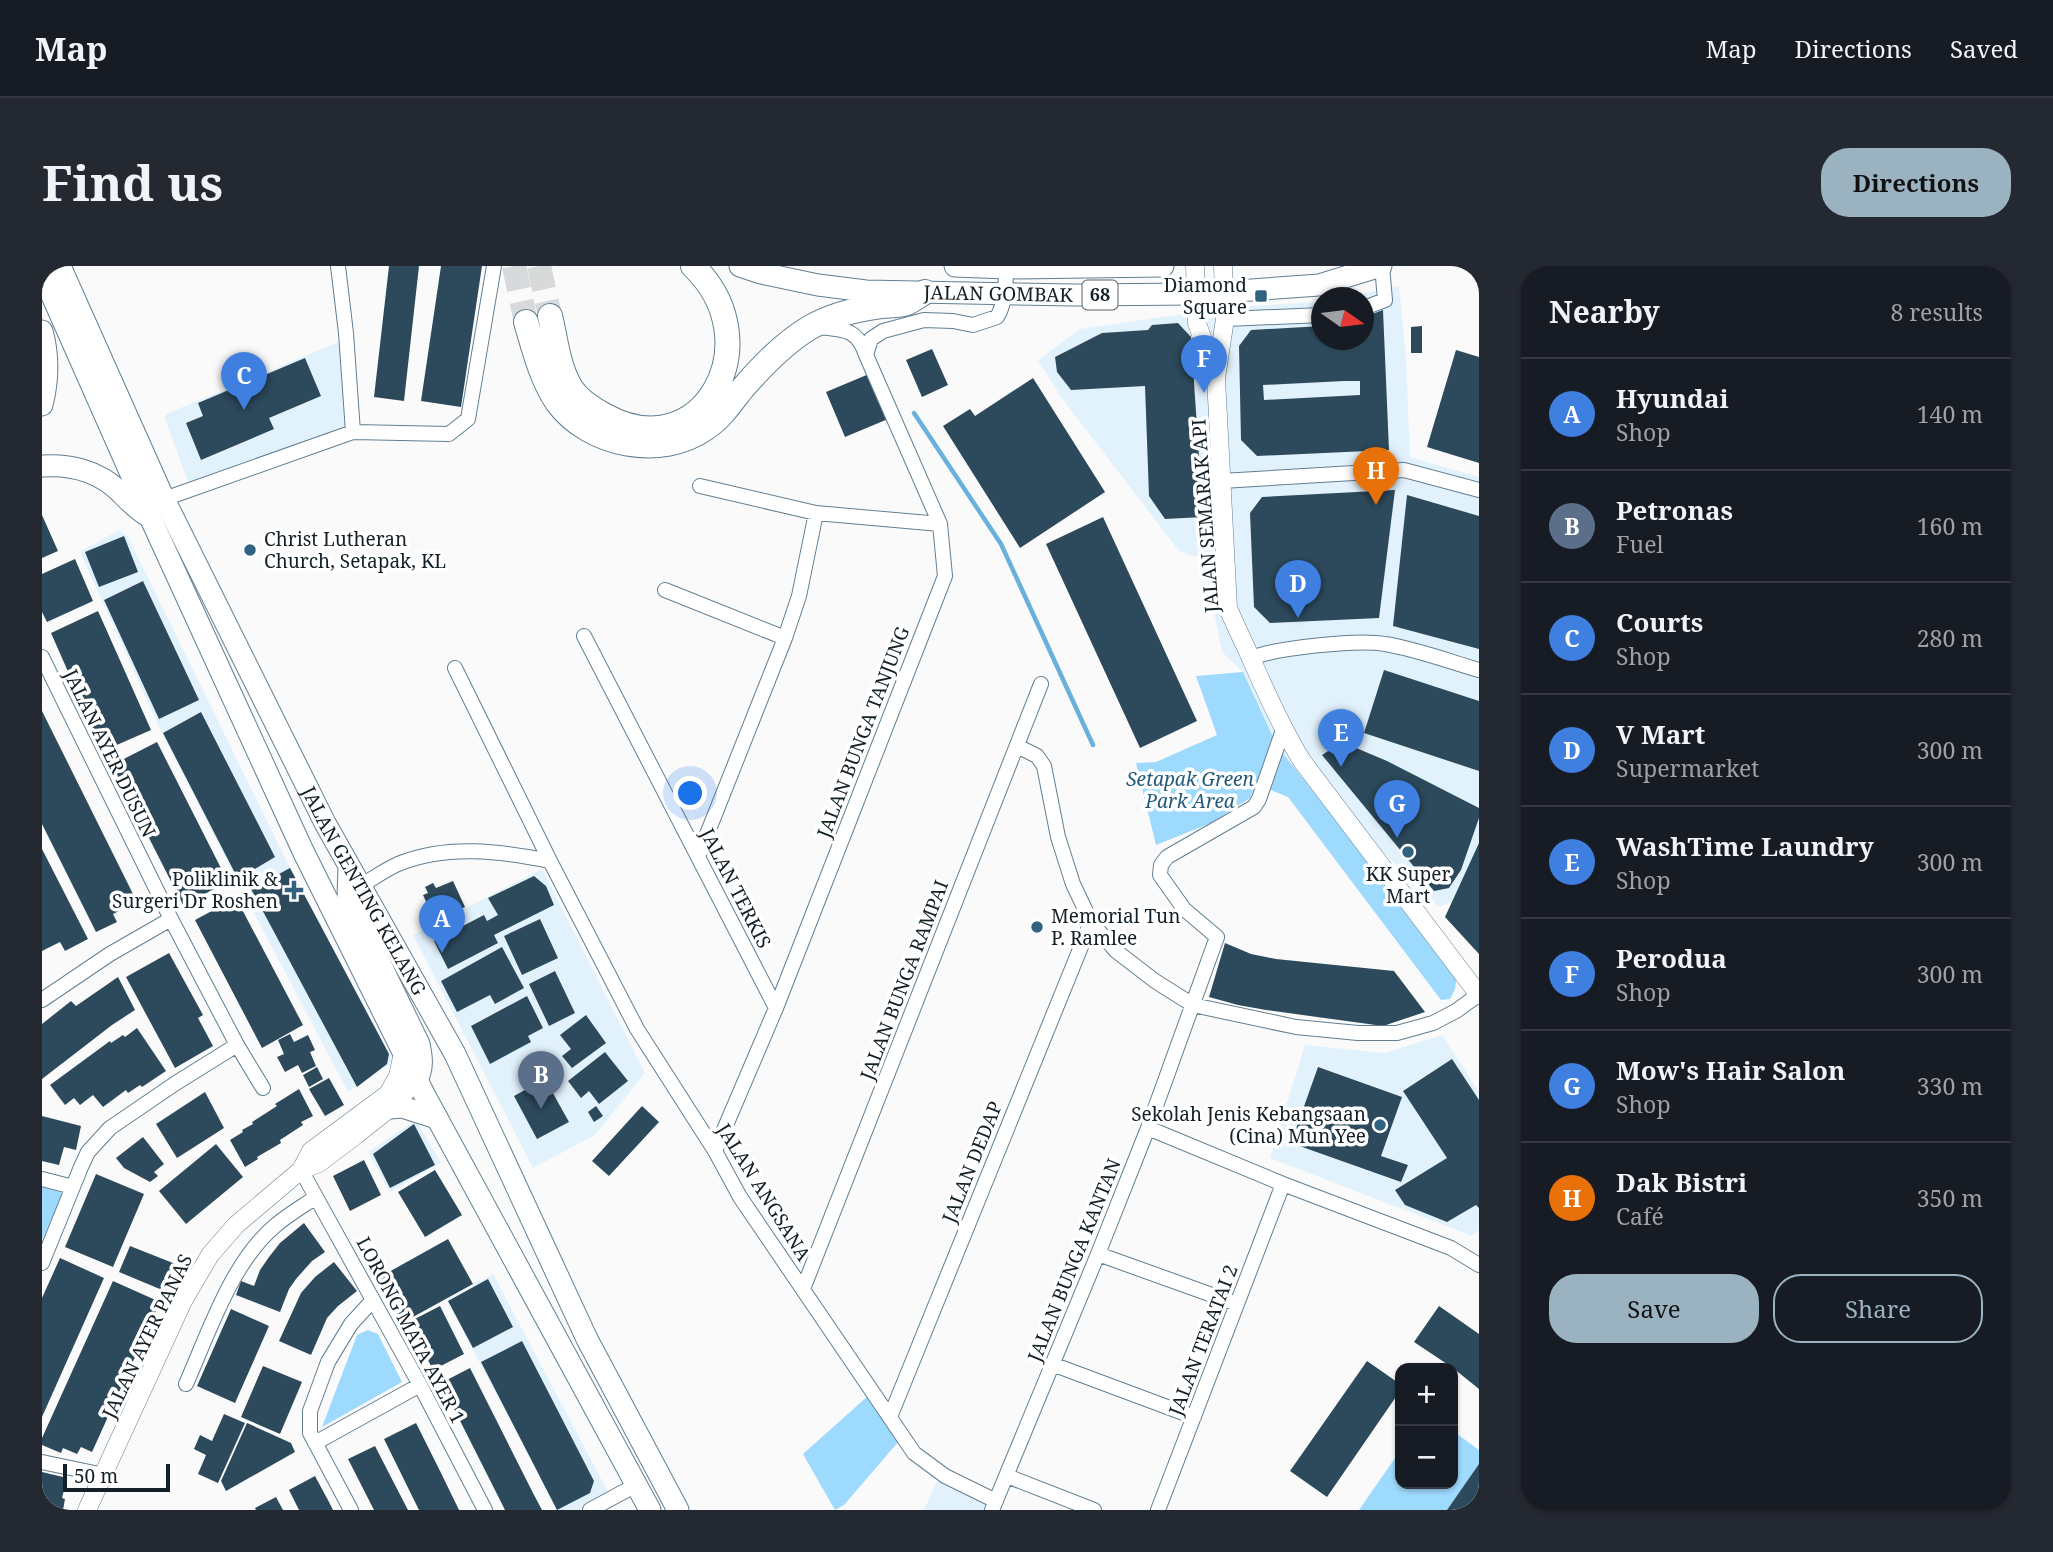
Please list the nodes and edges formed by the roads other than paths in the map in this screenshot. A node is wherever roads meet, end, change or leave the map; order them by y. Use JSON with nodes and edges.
{"nodes":[{"id":1,"x":60,"y":266,"type":"edge"},
{"id":2,"x":338,"y":266,"type":"edge"},
{"id":3,"x":494,"y":266,"type":"edge"},
{"id":4,"x":693,"y":266,"type":"edge"},
{"id":5,"x":740,"y":266,"type":"edge"},
{"id":6,"x":954,"y":266,"type":"edge"},
{"id":7,"x":1163,"y":266,"type":"edge"},
{"id":8,"x":1195,"y":266,"type":"edge"},
{"id":9,"x":1223,"y":266,"type":"edge"},
{"id":10,"x":1382,"y":266,"type":"edge"},
{"id":11,"x":1007,"y":267,"type":"edge"},
{"id":12,"x":42,"y":273,"type":"edge"},
{"id":13,"x":926,"y":292,"type":"junction"},
{"id":14,"x":1224,"y":292,"type":"junction"},
{"id":15,"x":1004,"y":293,"type":"junction"},
{"id":16,"x":1196,"y":294,"type":"junction"},
{"id":17,"x":1374,"y":304,"type":"edge"},
{"id":18,"x":1311,"y":315,"type":"edge"},
{"id":19,"x":550,"y":316,"type":"tunnel mouth"},
{"id":20,"x":1225,"y":319,"type":"junction"},
{"id":21,"x":526,"y":322,"type":"tunnel mouth"},
{"id":22,"x":811,"y":327,"type":"junction"},
{"id":23,"x":42,"y":331,"type":"edge"},
{"id":24,"x":866,"y":355,"type":"junction"},
{"id":25,"x":1216,"y":378,"type":"junction"},
{"id":26,"x":42,"y":405,"type":"edge"},
{"id":27,"x":353,"y":432,"type":"junction"},
{"id":28,"x":42,"y":466,"type":"edge"},
{"id":29,"x":1222,"y":481,"type":"junction"},
{"id":30,"x":700,"y":486,"type":"dead end"},
{"id":31,"x":1479,"y":490,"type":"edge"},
{"id":32,"x":164,"y":499,"type":"junction"},
{"id":33,"x":816,"y":513,"type":"junction"},
{"id":34,"x":150,"y":517,"type":"junction"},
{"id":35,"x":940,"y":524,"type":"junction"},
{"id":36,"x":665,"y":590,"type":"dead end"},
{"id":37,"x":584,"y":636,"type":"dead end"},
{"id":38,"x":785,"y":638,"type":"junction"},
{"id":39,"x":1251,"y":657,"type":"junction"},
{"id":40,"x":43,"y":664,"type":"edge"},
{"id":41,"x":455,"y":668,"type":"dead end"},
{"id":42,"x":1479,"y":670,"type":"edge"},
{"id":43,"x":1041,"y":684,"type":"dead end"},
{"id":44,"x":1283,"y":730,"type":"junction"},
{"id":45,"x":1017,"y":746,"type":"junction"},
{"id":46,"x":698,"y":857,"type":"junction"},
{"id":47,"x":550,"y":860,"type":"junction"},
{"id":48,"x":355,"y":877,"type":"junction"},
{"id":49,"x":171,"y":919,"type":"junction"},
{"id":50,"x":1091,"y":922,"type":"junction"},
{"id":51,"x":1479,"y":995,"type":"edge"},
{"id":52,"x":43,"y":998,"type":"edge"},
{"id":53,"x":1193,"y":1005,"type":"junction"},
{"id":54,"x":776,"y":1007,"type":"junction"},
{"id":55,"x":237,"y":1045,"type":"junction"},
{"id":56,"x":402,"y":1053,"type":"junction"},
{"id":57,"x":416,"y":1080,"type":"junction"},
{"id":58,"x":263,"y":1088,"type":"dead end"},
{"id":59,"x":390,"y":1108,"type":"junction"},
{"id":60,"x":437,"y":1118,"type":"junction"},
{"id":61,"x":1148,"y":1128,"type":"junction"},
{"id":62,"x":715,"y":1151,"type":"junction"},
{"id":63,"x":301,"y":1170,"type":"junction"},
{"id":64,"x":42,"y":1180,"type":"edge"},
{"id":65,"x":1283,"y":1184,"type":"junction"},
{"id":66,"x":74,"y":1187,"type":"junction"},
{"id":67,"x":316,"y":1197,"type":"junction"},
{"id":68,"x":1098,"y":1254,"type":"junction"},
{"id":69,"x":42,"y":1263,"type":"edge"},
{"id":70,"x":1479,"y":1265,"type":"edge"},
{"id":71,"x":803,"y":1289,"type":"junction"},
{"id":72,"x":373,"y":1300,"type":"junction"},
{"id":73,"x":1237,"y":1304,"type":"junction"},
{"id":74,"x":1052,"y":1364,"type":"junction"},
{"id":75,"x":186,"y":1384,"type":"dead end"},
{"id":76,"x":420,"y":1385,"type":"junction"},
{"id":77,"x":890,"y":1417,"type":"junction"},
{"id":78,"x":1194,"y":1417,"type":"junction"},
{"id":79,"x":315,"y":1443,"type":"junction"},
{"id":80,"x":42,"y":1462,"type":"edge"},
{"id":81,"x":104,"y":1475,"type":"junction"},
{"id":82,"x":1007,"y":1476,"type":"junction"},
{"id":83,"x":636,"y":1485,"type":"junction"},
{"id":84,"x":994,"y":1505,"type":"edge"},
{"id":85,"x":87,"y":1510,"type":"edge"},
{"id":86,"x":351,"y":1510,"type":"edge"},
{"id":87,"x":485,"y":1510,"type":"edge"},
{"id":88,"x":590,"y":1510,"type":"edge"},
{"id":89,"x":650,"y":1510,"type":"edge"},
{"id":90,"x":678,"y":1510,"type":"edge"},
{"id":91,"x":1094,"y":1510,"type":"edge"},
{"id":92,"x":1158,"y":1510,"type":"edge"}],
"edges":[{"from":1,"to":32,"type":"main road","name":"JALAN GENTING KELANG"},
{"from":2,"to":27,"type":"street"},
{"from":3,"to":27,"type":"street"},
{"from":4,"to":19,"type":"highway"},
{"from":5,"to":13,"type":"main road","name":"JALAN GOMBAK","number":"68"},
{"from":6,"to":11,"type":"main road","name":"JALAN GOMBAK","number":"68"},
{"from":7,"to":11,"type":"main road","name":"JALAN GOMBAK","number":"68"},
{"from":8,"to":16,"type":"street","name":"JALAN SEMARAK API"},
{"from":9,"to":14,"type":"street","name":"JALAN SEMARAK API"},
{"from":10,"to":14,"type":"main road","name":"JALAN GOMBAK","number":"68"},
{"from":10,"to":17,"type":"street"},
{"from":11,"to":15,"type":"street"},
{"from":12,"to":34,"type":"main road","name":"JALAN GENTING KELANG"},
{"from":13,"to":15,"type":"main road","name":"JALAN GOMBAK","number":"68"},
{"from":13,"to":22,"type":"highway"},
{"from":14,"to":16,"type":"main road","name":"JALAN GOMBAK","number":"68"},
{"from":14,"to":20,"type":"street","name":"JALAN SEMARAK API"},
{"from":15,"to":16,"type":"main road","name":"JALAN GOMBAK","number":"68"},
{"from":15,"to":24,"type":"street"},
{"from":16,"to":25,"type":"street","name":"JALAN SEMARAK API"},
{"from":18,"to":20,"type":"street"},
{"from":20,"to":25,"type":"street","name":"JALAN SEMARAK API"},
{"from":21,"to":22,"type":"highway"},
{"from":22,"to":24,"type":"street","name":"JALAN BUNGA TANJUNG"},
{"from":23,"to":26,"type":"main road"},
{"from":24,"to":35,"type":"street","name":"JALAN BUNGA TANJUNG"},
{"from":25,"to":29,"type":"street","name":"JALAN SEMARAK API"},
{"from":27,"to":32,"type":"street"},
{"from":28,"to":34,"type":"main road"},
{"from":29,"to":31,"type":"street"},
{"from":29,"to":39,"type":"street","name":"JALAN SEMARAK API"},
{"from":30,"to":33,"type":"street"},
{"from":32,"to":48,"type":"main road","name":"JALAN GENTING KELANG"},
{"from":33,"to":35,"type":"street"},
{"from":33,"to":38,"type":"street"},
{"from":34,"to":56,"type":"main road","name":"JALAN GENTING KELANG"},
{"from":35,"to":54,"type":"street","name":"JALAN BUNGA TANJUNG"},
{"from":36,"to":38,"type":"street"},
{"from":37,"to":46,"type":"street","name":"JALAN TERKIS"},
{"from":38,"to":46,"type":"street"},
{"from":39,"to":42,"type":"street"},
{"from":39,"to":44,"type":"street","name":"JALAN SEMARAK API"},
{"from":40,"to":49,"type":"street","name":"JALAN AYER DUSUN"},
{"from":41,"to":47,"type":"street","name":"JALAN ANGSANA"},
{"from":43,"to":45,"type":"street","name":"JALAN BUNGA RAMPAI"},
{"from":44,"to":51,"type":"street","name":"JALAN SEMARAK API"},
{"from":44,"to":53,"type":"street","name":"JALAN BUNGA KANTAN"},
{"from":45,"to":50,"type":"street"},
{"from":45,"to":71,"type":"street","name":"JALAN BUNGA RAMPAI"},
{"from":46,"to":54,"type":"street","name":"JALAN TERKIS"},
{"from":47,"to":48,"type":"street"},
{"from":47,"to":62,"type":"street","name":"JALAN ANGSANA"},
{"from":48,"to":57,"type":"main road"},
{"from":48,"to":90,"type":"main road","name":"JALAN GENTING KELANG"},
{"from":49,"to":52,"type":"street"},
{"from":49,"to":55,"type":"street","name":"JALAN AYER DUSUN"},
{"from":50,"to":53,"type":"street"},
{"from":50,"to":77,"type":"street","name":"JALAN DEDAP"},
{"from":51,"to":53,"type":"street"},
{"from":53,"to":61,"type":"street","name":"JALAN BUNGA KANTAN"},
{"from":54,"to":62,"type":"street","name":"JALAN BUNGA TANJUNG"},
{"from":55,"to":58,"type":"street","name":"JALAN AYER DUSUN"},
{"from":55,"to":66,"type":"street"},
{"from":56,"to":57,"type":"main road","name":"JALAN GENTING KELANG"},
{"from":56,"to":63,"type":"street","name":"JALAN AYER PANAS"},
{"from":57,"to":59,"type":"street","name":"JALAN AYER PANAS"},
{"from":57,"to":60,"type":"main road","name":"JALAN GENTING KELANG"},
{"from":59,"to":60,"type":"main road"},
{"from":59,"to":63,"type":"street","name":"JALAN AYER PANAS"},
{"from":60,"to":83,"type":"main road","name":"JALAN GENTING KELANG"},
{"from":61,"to":65,"type":"street"},
{"from":61,"to":68,"type":"street","name":"JALAN BUNGA KANTAN"},
{"from":62,"to":71,"type":"street","name":"JALAN ANGSANA"},
{"from":63,"to":67,"type":"street","name":"LORONG MATA AYER 1"},
{"from":63,"to":81,"type":"street","name":"JALAN AYER PANAS"},
{"from":64,"to":66,"type":"street"},
{"from":65,"to":70,"type":"street"},
{"from":65,"to":73,"type":"street","name":"JALAN TERATAI 2"},
{"from":66,"to":69,"type":"street"},
{"from":67,"to":72,"type":"street","name":"LORONG MATA AYER 1"},
{"from":67,"to":75,"type":"street"},
{"from":68,"to":73,"type":"street"},
{"from":68,"to":74,"type":"street","name":"JALAN BUNGA KANTAN"},
{"from":71,"to":77,"type":"street","name":"JALAN ANGSANA"},
{"from":72,"to":76,"type":"street","name":"LORONG MATA AYER 1"},
{"from":72,"to":79,"type":"street"},
{"from":73,"to":78,"type":"street","name":"JALAN TERATAI 2"},
{"from":74,"to":78,"type":"street"},
{"from":74,"to":82,"type":"street","name":"JALAN BUNGA KANTAN"},
{"from":76,"to":79,"type":"street"},
{"from":76,"to":87,"type":"street","name":"LORONG MATA AYER 1"},
{"from":77,"to":84,"type":"street","name":"JALAN ANGSANA"},
{"from":78,"to":92,"type":"street","name":"JALAN TERATAI 2"},
{"from":79,"to":86,"type":"street"},
{"from":80,"to":81,"type":"street"},
{"from":81,"to":85,"type":"street","name":"JALAN AYER PANAS"},
{"from":82,"to":84,"type":"street","name":"JALAN BUNGA KANTAN"},
{"from":82,"to":91,"type":"street"},
{"from":83,"to":88,"type":"street"},
{"from":83,"to":89,"type":"main road","name":"JALAN GENTING KELANG"}]}
